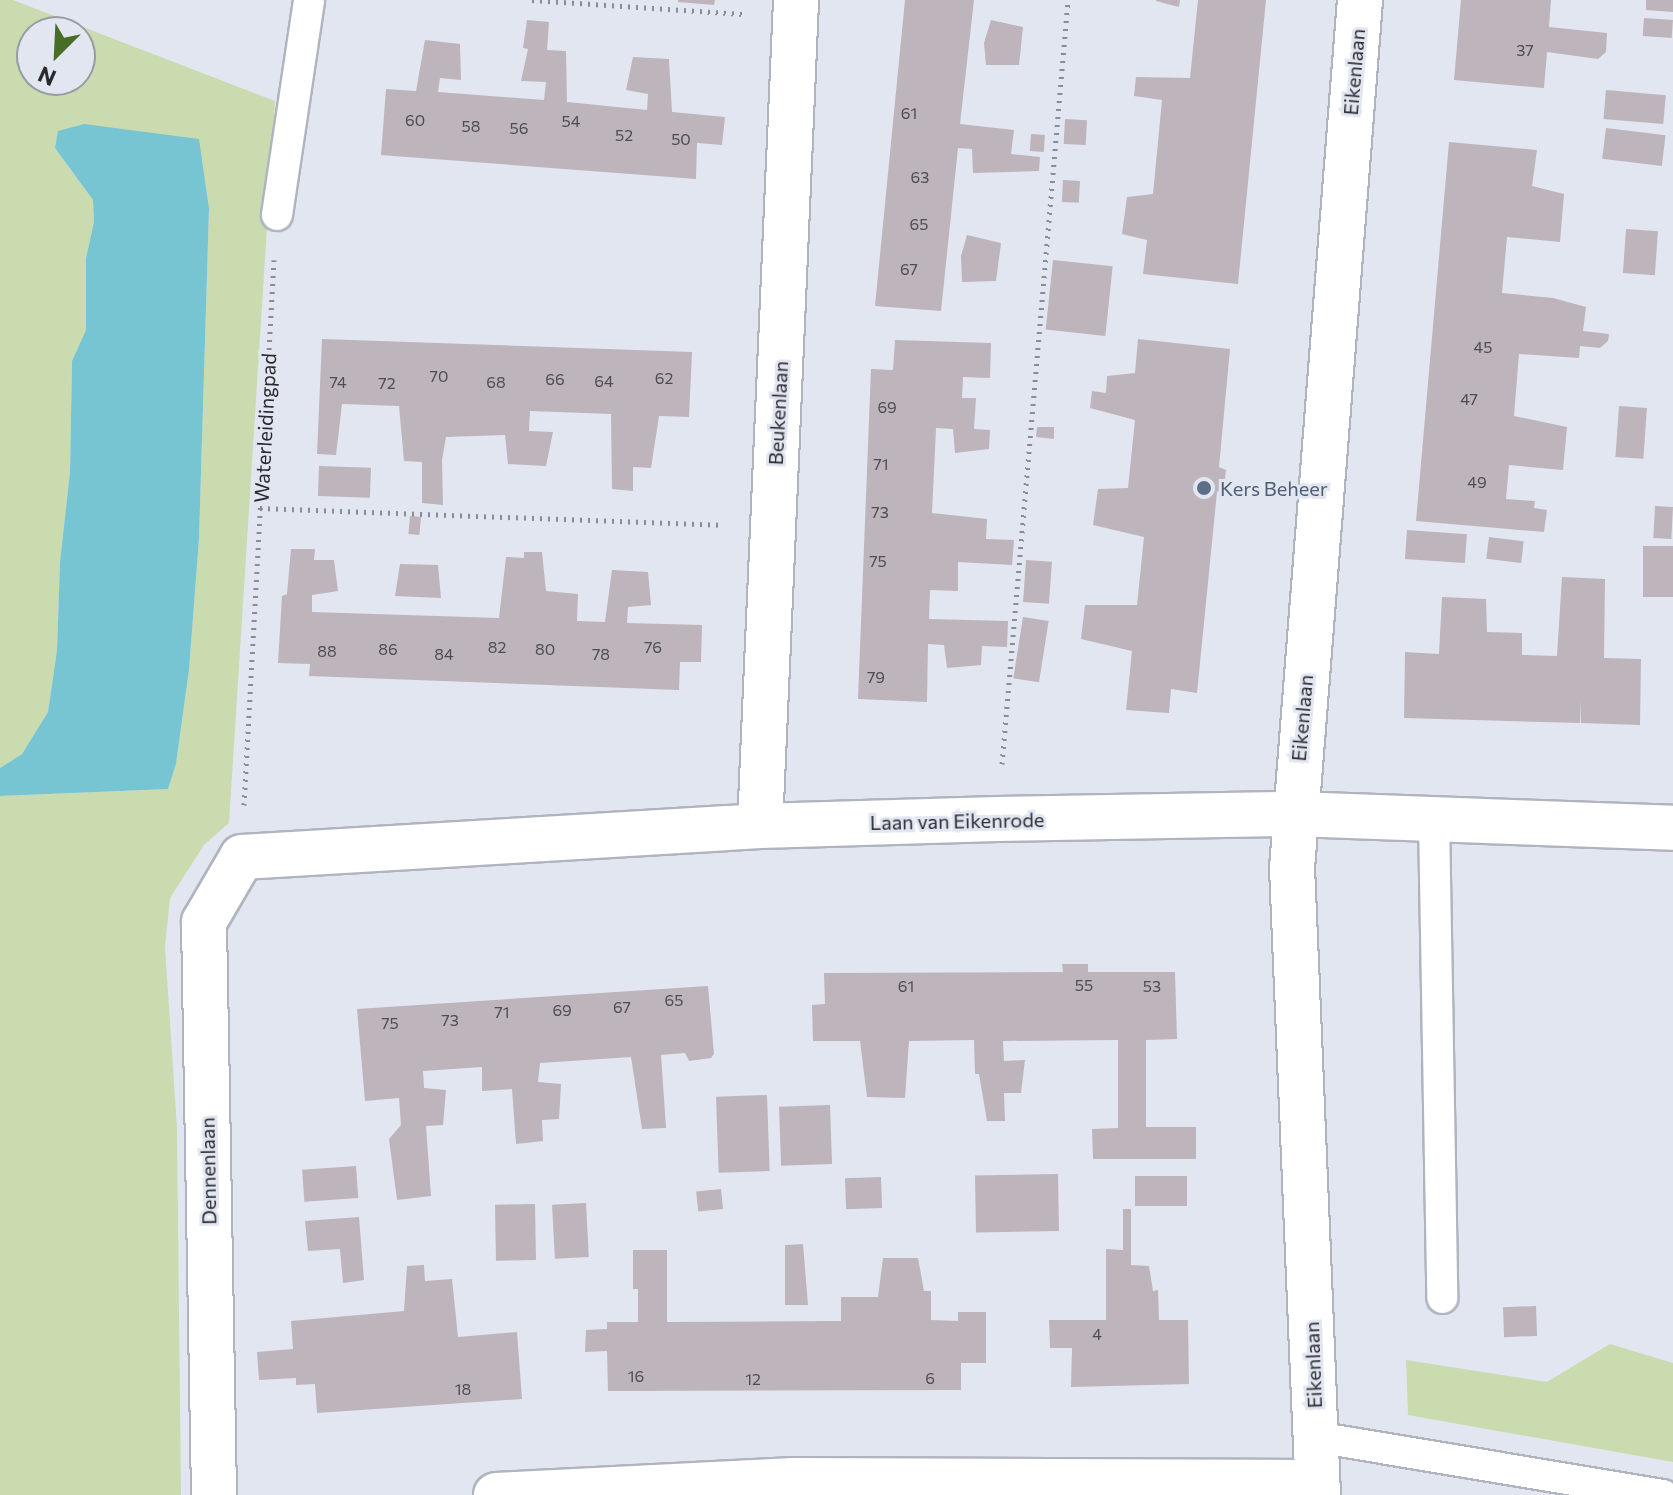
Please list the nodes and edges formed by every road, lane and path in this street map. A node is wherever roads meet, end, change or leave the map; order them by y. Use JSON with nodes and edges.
{"nodes":[{"id":1,"x":309,"y":0,"type":"edge"},
{"id":2,"x":532,"y":0,"type":"edge"},
{"id":3,"x":1068,"y":0,"type":"edge"},
{"id":4,"x":1360,"y":0,"type":"edge"},
{"id":5,"x":796,"y":9,"type":"edge"},
{"id":6,"x":277,"y":215,"type":"joint"},
{"id":7,"x":260,"y":508,"type":"junction"},
{"id":8,"x":773,"y":527,"type":"junction"},
{"id":9,"x":1295,"y":814,"type":"junction"},
{"id":10,"x":997,"y":819,"type":"junction"},
{"id":11,"x":1434,"y":819,"type":"junction"},
{"id":12,"x":760,"y":826,"type":"junction"},
{"id":13,"x":1673,"y":828,"type":"edge"},
{"id":14,"x":242,"y":857,"type":"junction"},
{"id":15,"x":1442,"y":1298,"type":"dead end"},
{"id":16,"x":1316,"y":1437,"type":"junction"},
{"id":17,"x":1318,"y":1488,"type":"edge"},
{"id":18,"x":214,"y":1495,"type":"edge"},
{"id":19,"x":496,"y":1495,"type":"edge"},
{"id":20,"x":1663,"y":1495,"type":"edge"}],
"edges":[{"from":1,"to":6,"type":"lane"},
{"from":2,"to":5,"type":"path"},
{"from":3,"to":10,"type":"path"},
{"from":4,"to":9,"type":"street","name":"Eikenlaan"},
{"from":5,"to":8,"type":"street","name":"Beukenlaan"},
{"from":6,"to":7,"type":"path","name":"Waterleidingpad"},
{"from":7,"to":8,"type":"path"},
{"from":7,"to":14,"type":"path","name":"Waterleidingpad"},
{"from":8,"to":12,"type":"street","name":"Beukenlaan"},
{"from":9,"to":10,"type":"street","name":"Laan van Eikenrode"},
{"from":9,"to":11,"type":"street","name":"Laan van Eikenrode"},
{"from":9,"to":16,"type":"street","name":"Eikenlaan"},
{"from":10,"to":12,"type":"street","name":"Laan van Eikenrode"},
{"from":11,"to":13,"type":"street","name":"Laan van Eikenrode"},
{"from":11,"to":15,"type":"lane"},
{"from":12,"to":14,"type":"street","name":"Laan van Eikenrode"},
{"from":14,"to":18,"type":"street","name":"Dennenlaan"},
{"from":16,"to":17,"type":"street","name":"Eikenlaan"},
{"from":16,"to":20,"type":"lane","name":"Eikenlaan"},
{"from":17,"to":19,"type":"street"}]}
